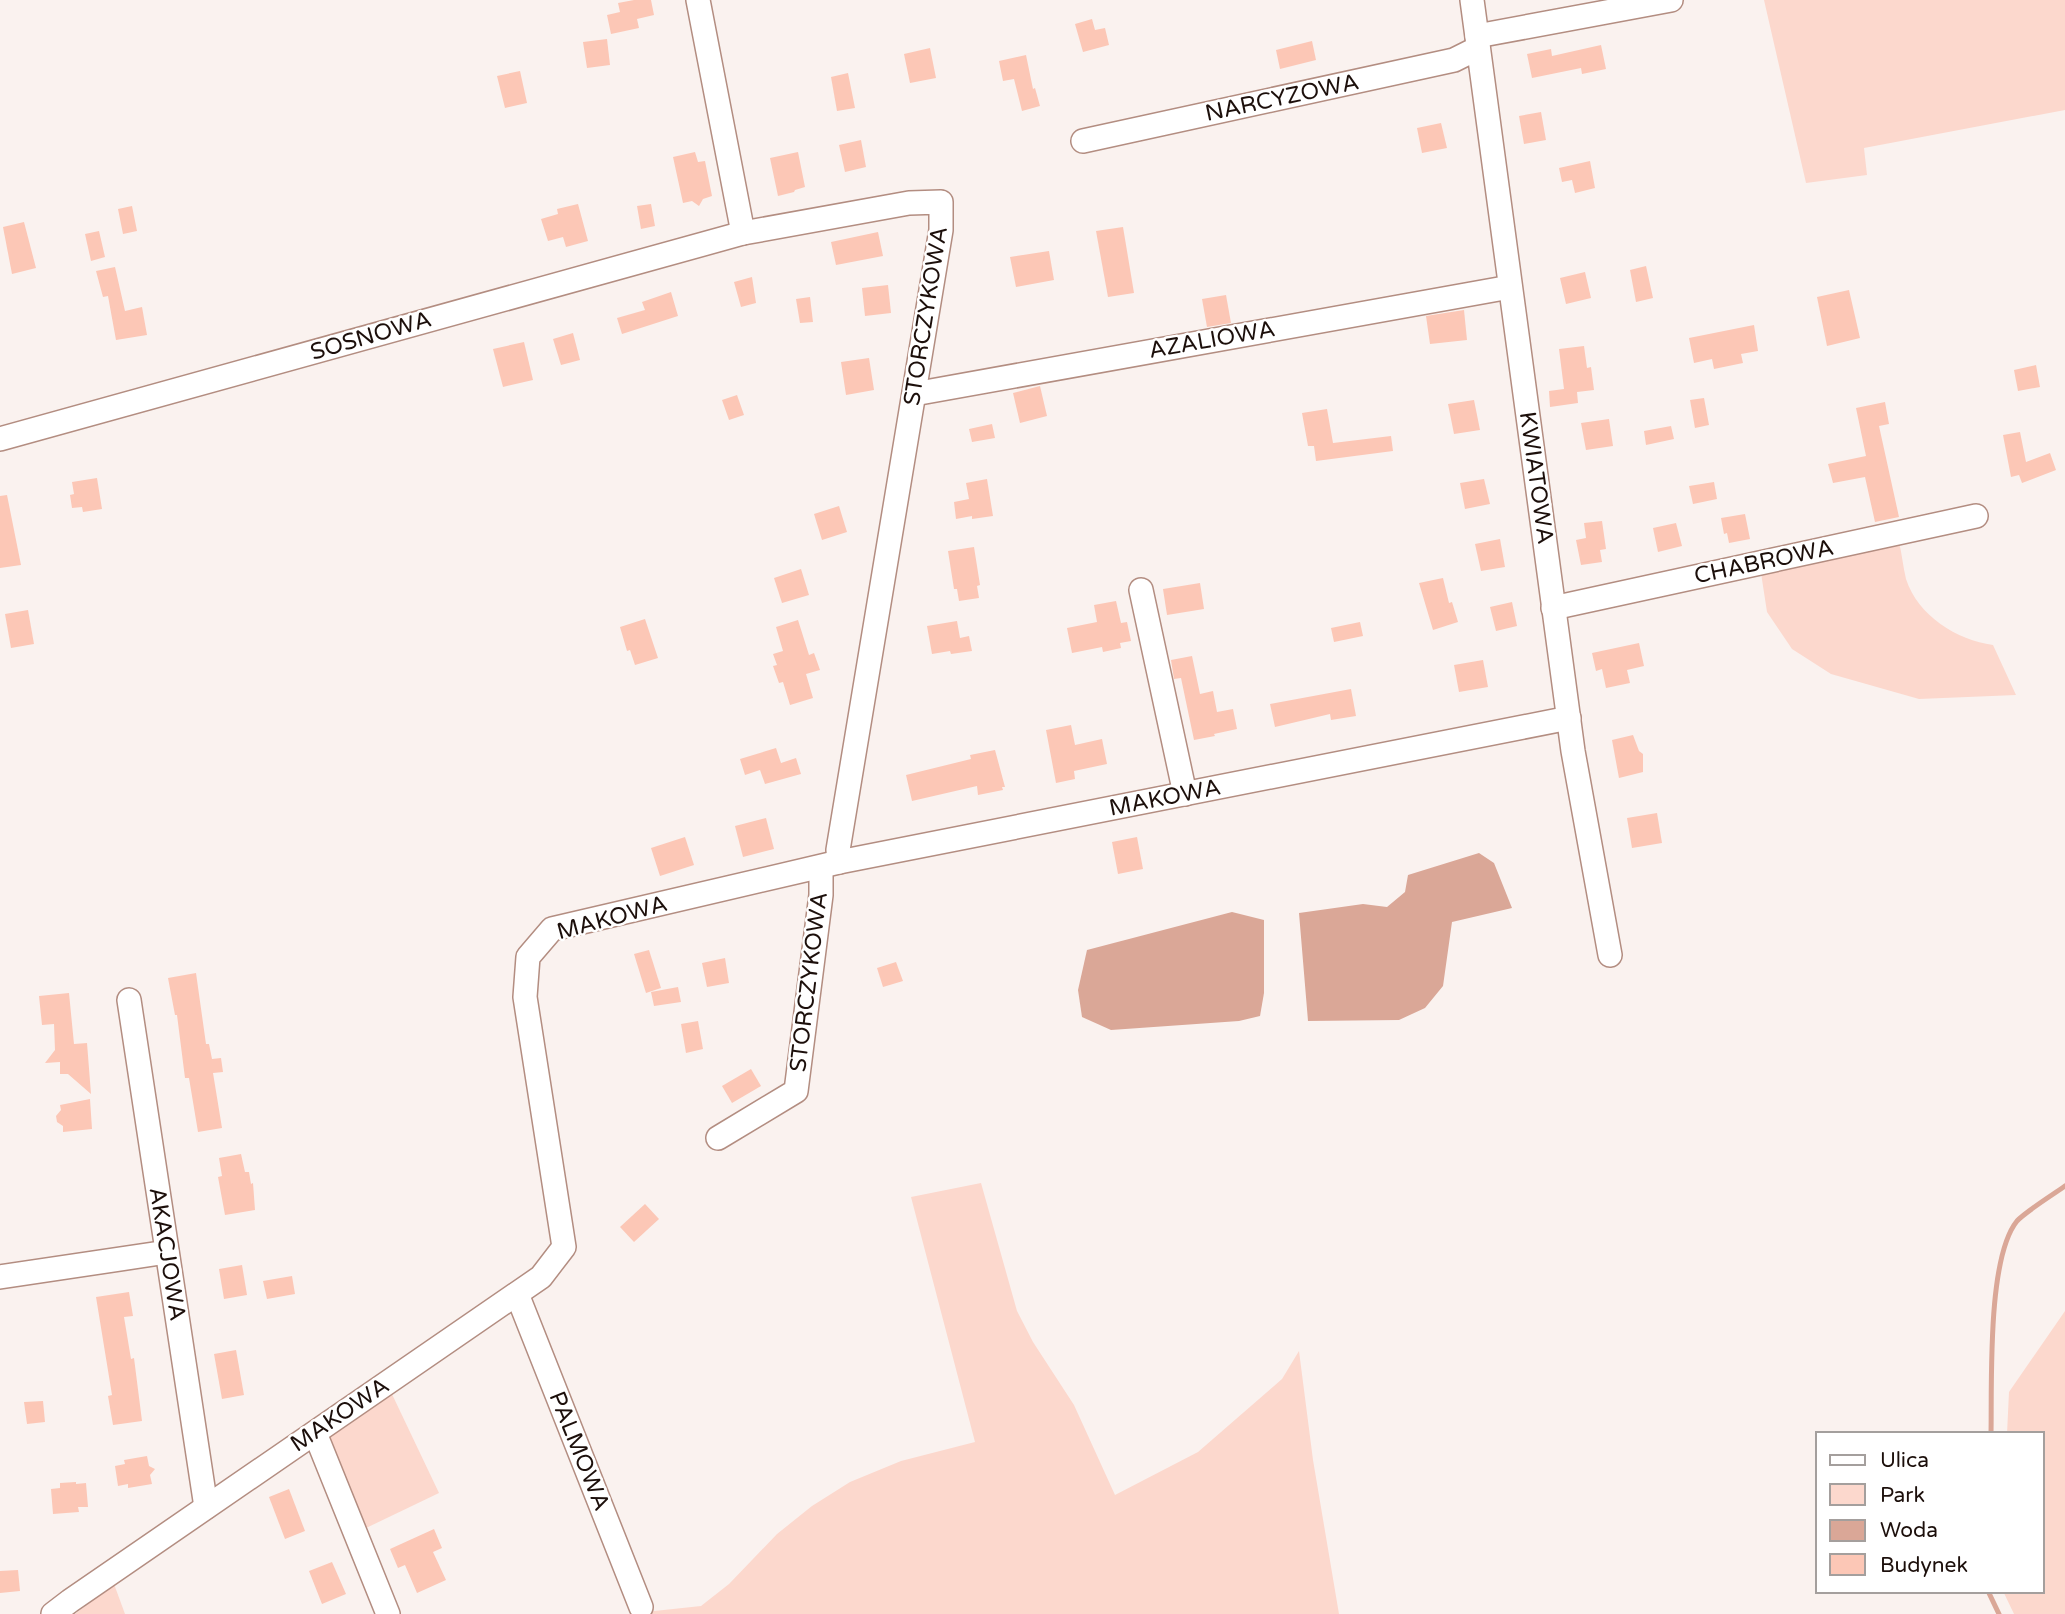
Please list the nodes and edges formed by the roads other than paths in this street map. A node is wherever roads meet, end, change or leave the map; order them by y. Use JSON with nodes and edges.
{"nodes":[{"id":1,"x":698,"y":0,"type":"edge"},
{"id":2,"x":1472,"y":0,"type":"edge"},
{"id":3,"x":1671,"y":0,"type":"edge"},
{"id":4,"x":1478,"y":42,"type":"junction"},
{"id":5,"x":1083,"y":141,"type":"dead end"},
{"id":6,"x":743,"y":233,"type":"junction"},
{"id":7,"x":1510,"y":287,"type":"junction"},
{"id":8,"x":914,"y":394,"type":"junction"},
{"id":9,"x":0,"y":439,"type":"edge"},
{"id":10,"x":1976,"y":516,"type":"dead end"},
{"id":11,"x":1141,"y":590,"type":"dead end"},
{"id":12,"x":1553,"y":608,"type":"junction"},
{"id":13,"x":1569,"y":718,"type":"junction"},
{"id":14,"x":1185,"y":794,"type":"junction"},
{"id":15,"x":830,"y":864,"type":"junction"},
{"id":16,"x":1610,"y":955,"type":"dead end"},
{"id":17,"x":129,"y":1000,"type":"dead end"},
{"id":18,"x":718,"y":1138,"type":"dead end"},
{"id":19,"x":167,"y":1252,"type":"junction"},
{"id":20,"x":0,"y":1277,"type":"edge"},
{"id":21,"x":517,"y":1294,"type":"junction"},
{"id":22,"x":315,"y":1433,"type":"junction"},
{"id":23,"x":206,"y":1507,"type":"junction"},
{"id":24,"x":641,"y":1608,"type":"dead end"},
{"id":25,"x":53,"y":1614,"type":"edge"},
{"id":26,"x":388,"y":1614,"type":"edge"}],
"edges":[{"from":1,"to":6,"type":"street"},
{"from":2,"to":4,"type":"street","name":"KWIATOWA"},
{"from":3,"to":4,"type":"street","name":"NARCYZOWA"},
{"from":4,"to":5,"type":"street","name":"NARCYZOWA"},
{"from":4,"to":7,"type":"street","name":"KWIATOWA"},
{"from":6,"to":8,"type":"street","name":"STORCZYKOWA"},
{"from":6,"to":9,"type":"street","name":"SOSNOWA"},
{"from":7,"to":8,"type":"street","name":"AZALIOWA"},
{"from":7,"to":12,"type":"street","name":"KWIATOWA"},
{"from":8,"to":15,"type":"street","name":"STORCZYKOWA"},
{"from":10,"to":12,"type":"street","name":"CHABROWA"},
{"from":11,"to":14,"type":"street"},
{"from":12,"to":13,"type":"street","name":"KWIATOWA"},
{"from":13,"to":14,"type":"street","name":"MAKOWA"},
{"from":13,"to":16,"type":"street","name":"KWIATOWA"},
{"from":14,"to":15,"type":"street","name":"MAKOWA"},
{"from":15,"to":18,"type":"street","name":"STORCZYKOWA"},
{"from":15,"to":21,"type":"street","name":"MAKOWA"},
{"from":17,"to":19,"type":"street","name":"AKACJOWA"},
{"from":19,"to":20,"type":"street"},
{"from":19,"to":23,"type":"street","name":"AKACJOWA"},
{"from":21,"to":22,"type":"street","name":"MAKOWA"},
{"from":21,"to":24,"type":"street","name":"PALMOWA"},
{"from":22,"to":23,"type":"street","name":"MAKOWA"},
{"from":22,"to":26,"type":"street"},
{"from":23,"to":25,"type":"street","name":"MAKOWA"}]}
